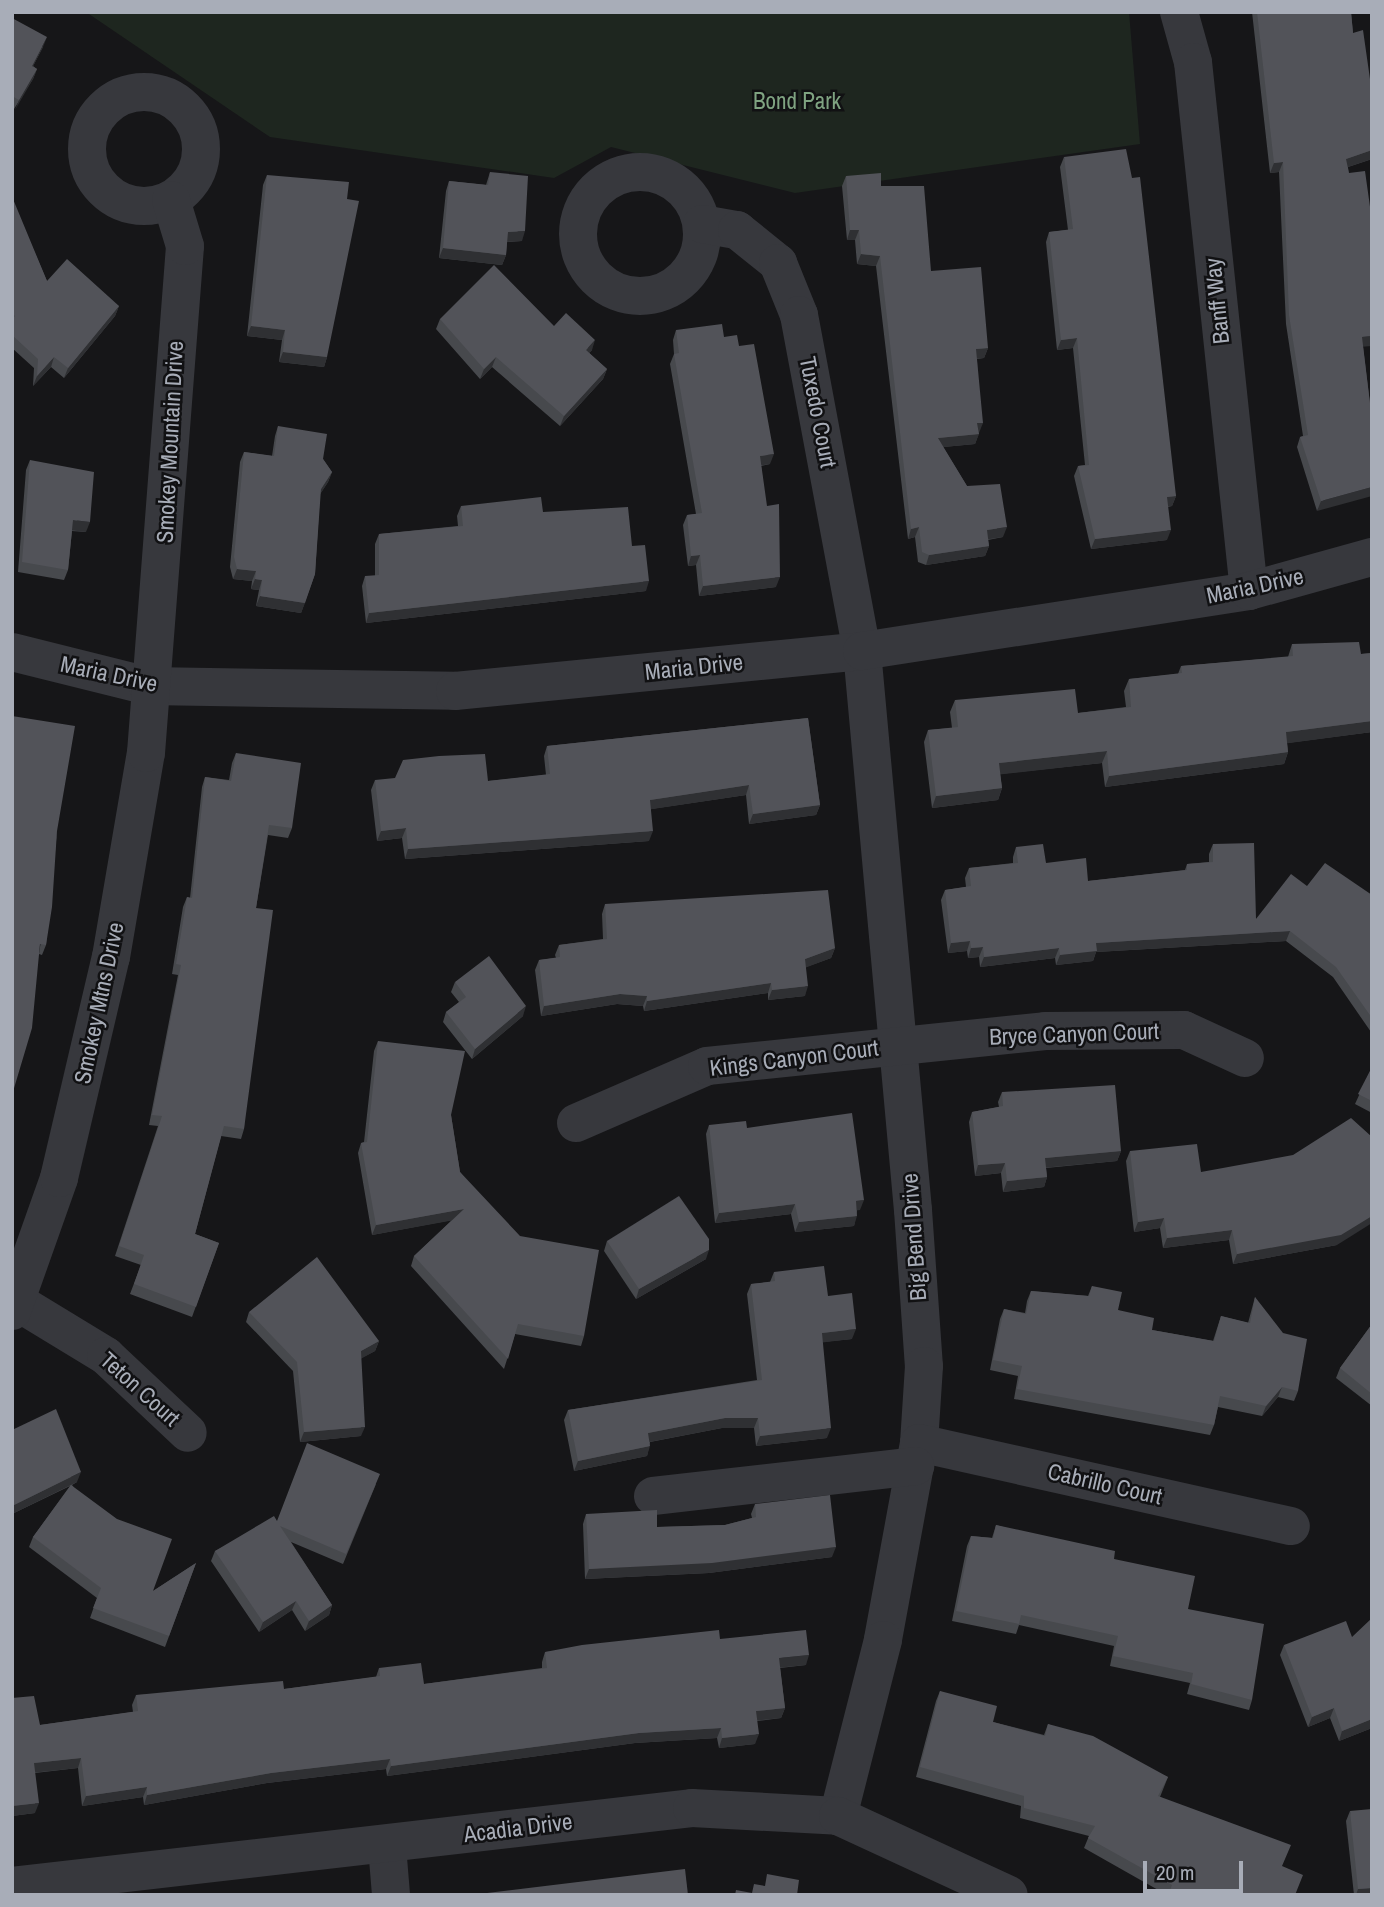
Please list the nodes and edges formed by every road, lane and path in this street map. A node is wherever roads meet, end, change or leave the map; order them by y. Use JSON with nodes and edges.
{"nodes":[{"id":1,"x":1179,"y":12,"type":"edge"},
{"id":2,"x":171,"y":200,"type":"dead end"},
{"id":3,"x":702,"y":224,"type":"dead end"},
{"id":4,"x":1372,"y":557,"type":"edge"},
{"id":5,"x":1249,"y":591,"type":"junction"},
{"id":6,"x":862,"y":651,"type":"junction"},
{"id":7,"x":12,"y":652,"type":"edge"},
{"id":8,"x":148,"y":686,"type":"junction"},
{"id":9,"x":897,"y":1046,"type":"junction"},
{"id":10,"x":1245,"y":1058,"type":"dead end"},
{"id":11,"x":576,"y":1123,"type":"dead end"},
{"id":12,"x":15,"y":1307,"type":"edge"},
{"id":13,"x":188,"y":1433,"type":"dead end"},
{"id":14,"x":917,"y":1454,"type":"junction"},
{"id":15,"x":653,"y":1496,"type":"dead end"},
{"id":16,"x":1291,"y":1526,"type":"dead end"},
{"id":17,"x":838,"y":1816,"type":"junction"},
{"id":18,"x":387,"y":1846,"type":"junction"},
{"id":19,"x":12,"y":1886,"type":"edge"},
{"id":20,"x":391,"y":1895,"type":"edge"},
{"id":21,"x":1009,"y":1895,"type":"edge"}],
"edges":[{"from":1,"to":5,"type":"street","name":"Banff Way"},
{"from":2,"to":8,"type":"street","name":"Smokey Mountain Drive"},
{"from":3,"to":6,"type":"street","name":"Tuxedo Court"},
{"from":4,"to":5,"type":"street","name":"Maria Drive"},
{"from":5,"to":6,"type":"street","name":"Maria Drive"},
{"from":6,"to":8,"type":"street","name":"Maria Drive"},
{"from":6,"to":9,"type":"street","name":"Big Bend Drive"},
{"from":7,"to":8,"type":"street","name":"Maria Drive"},
{"from":8,"to":12,"type":"street","name":"Smokey Mtns Drive"},
{"from":9,"to":10,"type":"street","name":"Bryce Canyon Court"},
{"from":9,"to":11,"type":"street","name":"Kings Canyon Court"},
{"from":9,"to":14,"type":"street","name":"Big Bend Drive"},
{"from":12,"to":13,"type":"street","name":"Teton Court"},
{"from":14,"to":15,"type":"street","name":"Cabrillo Court"},
{"from":14,"to":16,"type":"street","name":"Cabrillo Court"},
{"from":14,"to":17,"type":"street","name":"Big Bend Drive"},
{"from":17,"to":18,"type":"street","name":"Acadia Drive"},
{"from":17,"to":21,"type":"street","name":"Acadia Drive"},
{"from":18,"to":19,"type":"street","name":"Acadia Drive"},
{"from":18,"to":20,"type":"street"}]}
